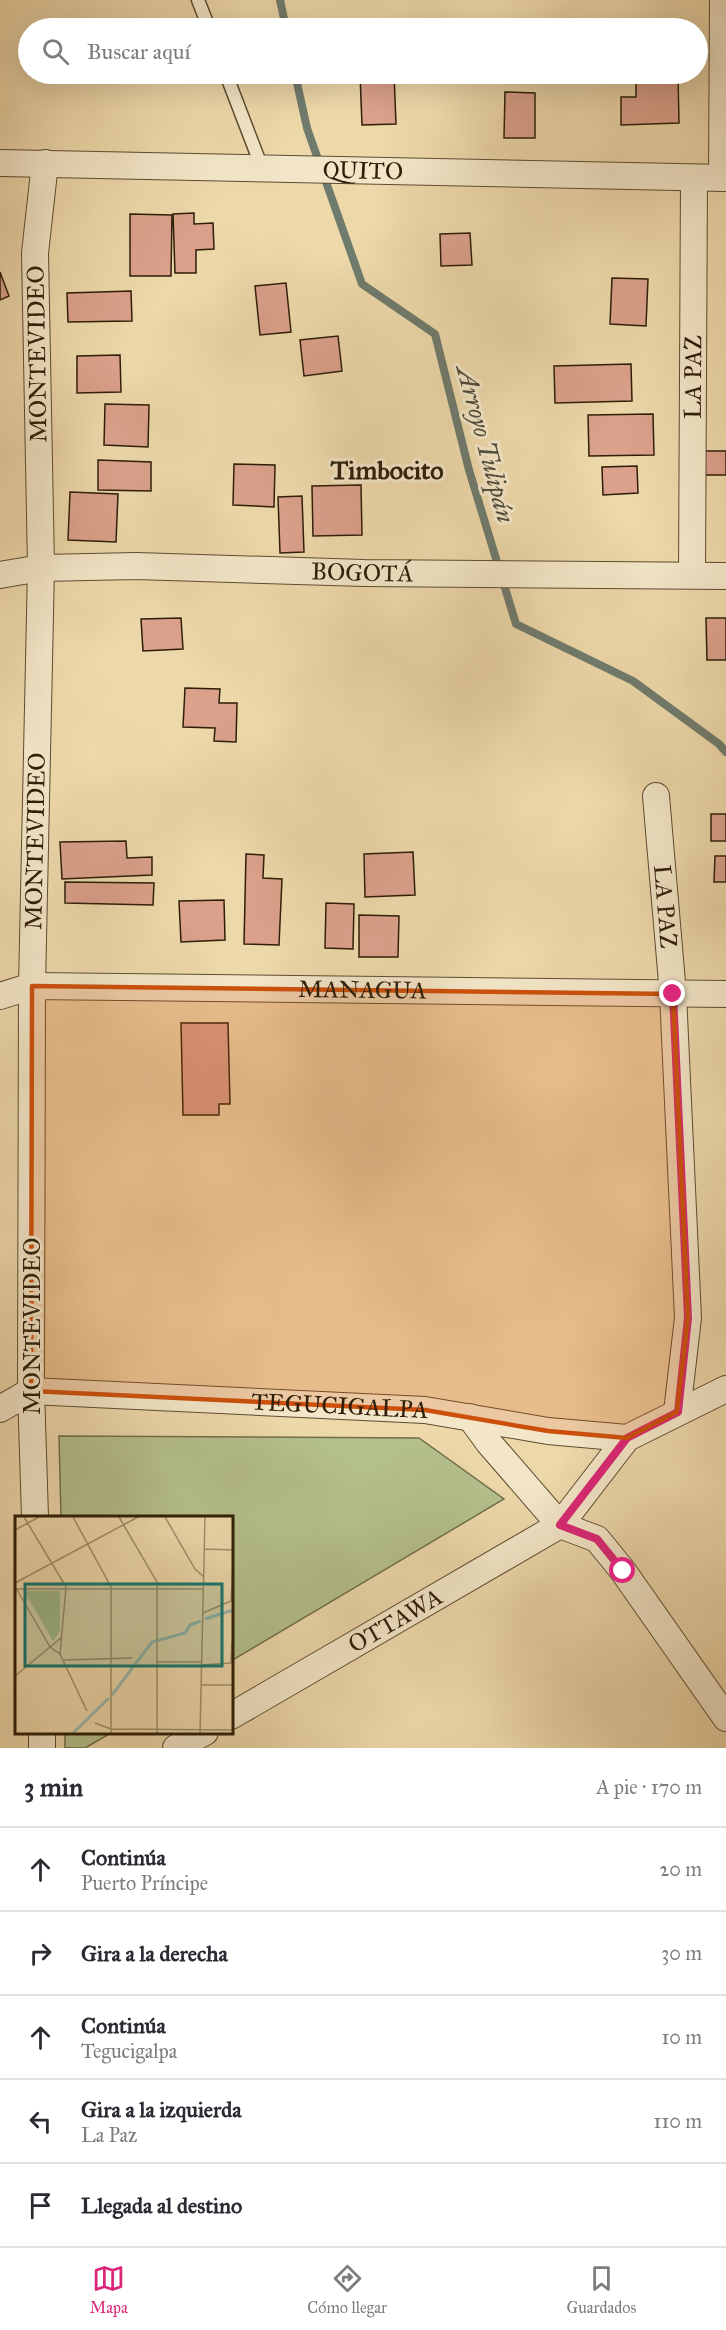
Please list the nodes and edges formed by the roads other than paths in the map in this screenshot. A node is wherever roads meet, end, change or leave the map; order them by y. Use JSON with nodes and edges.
{"nodes":[{"id":1,"x":198,"y":0,"type":"edge"},
{"id":2,"x":723,"y":0,"type":"edge"},
{"id":3,"x":205,"y":18,"type":"edge"},
{"id":4,"x":231,"y":84,"type":"edge"},
{"id":5,"x":0,"y":163,"type":"edge"},
{"id":6,"x":45,"y":163,"type":"junction"},
{"id":7,"x":273,"y":168,"type":"junction"},
{"id":8,"x":694,"y":178,"type":"junction"},
{"id":9,"x":724,"y":178,"type":"edge"},
{"id":10,"x":41,"y":568,"type":"junction"},
{"id":11,"x":0,"y":575,"type":"edge"},
{"id":12,"x":692,"y":575,"type":"junction"},
{"id":13,"x":726,"y":576,"type":"edge"},
{"id":14,"x":656,"y":796,"type":"dead end"},
{"id":15,"x":32,"y":986,"type":"junction"},
{"id":16,"x":673,"y":994,"type":"junction"},
{"id":17,"x":726,"y":994,"type":"edge"},
{"id":18,"x":0,"y":996,"type":"edge"},
{"id":19,"x":726,"y":1389,"type":"edge"},
{"id":20,"x":31,"y":1391,"type":"junction"},
{"id":21,"x":0,"y":1409,"type":"edge"},
{"id":22,"x":678,"y":1412,"type":"junction"},
{"id":23,"x":470,"y":1417,"type":"junction"},
{"id":24,"x":627,"y":1438,"type":"junction"},
{"id":25,"x":35,"y":1516,"type":"edge"},
{"id":26,"x":560,"y":1525,"type":"junction"},
{"id":27,"x":232,"y":1715,"type":"edge"},
{"id":28,"x":726,"y":1718,"type":"edge"},
{"id":29,"x":202,"y":1733,"type":"edge"},
{"id":30,"x":176,"y":1748,"type":"edge"}],
"edges":[{"from":1,"to":3,"type":"lane"},
{"from":2,"to":9,"type":"street"},
{"from":4,"to":7,"type":"lane"},
{"from":5,"to":6,"type":"street","name":"QUITO"},
{"from":6,"to":7,"type":"street","name":"QUITO"},
{"from":6,"to":10,"type":"street","name":"MONTEVIDEO"},
{"from":7,"to":8,"type":"street","name":"QUITO"},
{"from":8,"to":9,"type":"street","name":"QUITO"},
{"from":8,"to":12,"type":"street","name":"LA PAZ"},
{"from":10,"to":11,"type":"street","name":"BOGOTÁ"},
{"from":10,"to":12,"type":"street","name":"BOGOTÁ"},
{"from":10,"to":15,"type":"street","name":"MONTEVIDEO"},
{"from":12,"to":13,"type":"street","name":"BOGOTÁ"},
{"from":14,"to":16,"type":"street","name":"LA PAZ"},
{"from":15,"to":16,"type":"street","name":"MANAGUA"},
{"from":15,"to":18,"type":"street","name":"MANAGUA"},
{"from":15,"to":20,"type":"street","name":"MONTEVIDEO"},
{"from":16,"to":17,"type":"street","name":"MANAGUA"},
{"from":16,"to":22,"type":"street","name":"LA PAZ"},
{"from":19,"to":22,"type":"street"},
{"from":20,"to":21,"type":"street"},
{"from":20,"to":23,"type":"street","name":"TEGUCIGALPA"},
{"from":20,"to":25,"type":"street","name":"MONTEVIDEO"},
{"from":22,"to":24,"type":"street"},
{"from":23,"to":24,"type":"street","name":"TEGUCIGALPA"},
{"from":23,"to":26,"type":"street"},
{"from":24,"to":26,"type":"street"},
{"from":26,"to":27,"type":"street","name":"OTTAWA"},
{"from":26,"to":28,"type":"street"},
{"from":29,"to":30,"type":"street"}]}
